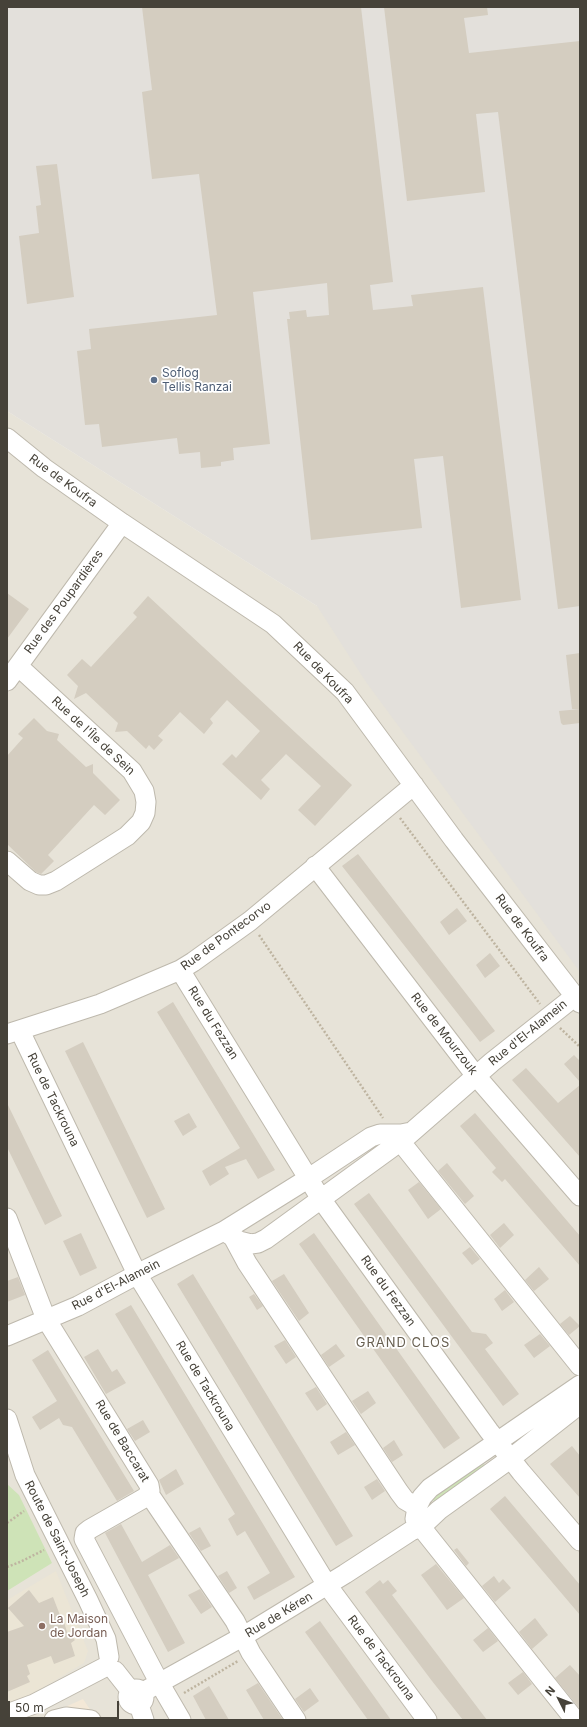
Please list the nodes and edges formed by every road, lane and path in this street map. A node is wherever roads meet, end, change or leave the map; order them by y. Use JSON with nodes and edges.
{"nodes":[{"id":1,"x":7,"y":438,"type":"edge"},
{"id":2,"x":122,"y":523,"type":"junction"},
{"id":3,"x":12,"y":674,"type":"edge"},
{"id":4,"x":414,"y":785,"type":"junction"},
{"id":5,"x":390,"y":804,"type":"junction"},
{"id":6,"x":7,"y":860,"type":"edge"},
{"id":7,"x":314,"y":866,"type":"junction"},
{"id":8,"x":250,"y":921,"type":"junction"},
{"id":9,"x":180,"y":970,"type":"junction"},
{"id":10,"x":577,"y":1000,"type":"edge"},
{"id":11,"x":549,"y":1016,"type":"junction"},
{"id":12,"x":13,"y":1032,"type":"edge"},
{"id":13,"x":580,"y":1047,"type":"edge"},
{"id":14,"x":476,"y":1076,"type":"junction"},
{"id":15,"x":399,"y":1136,"type":"junction"},
{"id":16,"x":309,"y":1178,"type":"junction"},
{"id":17,"x":580,"y":1196,"type":"edge"},
{"id":18,"x":321,"y":1199,"type":"junction"},
{"id":19,"x":7,"y":1218,"type":"edge"},
{"id":20,"x":229,"y":1234,"type":"junction"},
{"id":21,"x":137,"y":1274,"type":"junction"},
{"id":22,"x":46,"y":1319,"type":"junction"},
{"id":23,"x":7,"y":1336,"type":"edge"},
{"id":24,"x":580,"y":1366,"type":"edge"},
{"id":25,"x":580,"y":1385,"type":"edge"},
{"id":26,"x":580,"y":1404,"type":"edge"},
{"id":27,"x":7,"y":1419,"type":"edge"},
{"id":28,"x":498,"y":1442,"type":"junction"},
{"id":29,"x":510,"y":1459,"type":"junction"},
{"id":30,"x":149,"y":1494,"type":"junction"},
{"id":31,"x":417,"y":1507,"type":"junction"},
{"id":32,"x":24,"y":1511,"type":"dead end"},
{"id":33,"x":7,"y":1523,"type":"edge"},
{"id":34,"x":416,"y":1529,"type":"junction"},
{"id":35,"x":580,"y":1540,"type":"edge"},
{"id":36,"x":44,"y":1550,"type":"dead end"},
{"id":37,"x":7,"y":1567,"type":"edge"},
{"id":38,"x":327,"y":1585,"type":"junction"},
{"id":39,"x":247,"y":1645,"type":"junction"},
{"id":40,"x":110,"y":1665,"type":"junction"},
{"id":41,"x":180,"y":1695,"type":"dead end"},
{"id":42,"x":143,"y":1698,"type":"edge"},
{"id":43,"x":7,"y":1714,"type":"edge"},
{"id":44,"x":54,"y":1720,"type":"edge"},
{"id":45,"x":90,"y":1720,"type":"edge"},
{"id":46,"x":181,"y":1720,"type":"edge"},
{"id":47,"x":296,"y":1720,"type":"edge"},
{"id":48,"x":427,"y":1720,"type":"edge"},
{"id":49,"x":575,"y":1720,"type":"edge"}],
"edges":[{"from":1,"to":2,"type":"street","name":"Rue de Koufra"},
{"from":2,"to":3,"type":"street","name":"Rue des Poupardières"},
{"from":2,"to":4,"type":"street","name":"Rue de Koufra"},
{"from":3,"to":6,"type":"street","name":"Rue de l'Île de Sein"},
{"from":4,"to":5,"type":"street","name":"Rue de Pontecorvo"},
{"from":4,"to":10,"type":"street","name":"Rue de Koufra"},
{"from":5,"to":7,"type":"street","name":"Rue de Pontecorvo"},
{"from":5,"to":11,"type":"path"},
{"from":7,"to":8,"type":"street","name":"Rue de Pontecorvo"},
{"from":7,"to":14,"type":"street","name":"Rue de Mourzouk"},
{"from":8,"to":9,"type":"street","name":"Rue de Pontecorvo"},
{"from":8,"to":15,"type":"path"},
{"from":9,"to":12,"type":"street","name":"Rue de Pontecorvo"},
{"from":9,"to":16,"type":"street","name":"Rue du Fezzan"},
{"from":10,"to":11,"type":"street","name":"Rue d'El-Alamein"},
{"from":11,"to":13,"type":"path"},
{"from":11,"to":14,"type":"street","name":"Rue d'El-Alamein"},
{"from":12,"to":21,"type":"street","name":"Rue de Tackrouna"},
{"from":14,"to":15,"type":"street","name":"Rue d'El-Alamein"},
{"from":14,"to":17,"type":"street","name":"Rue de Mourzouk"},
{"from":15,"to":16,"type":"street","name":"Rue d'El-Alamein"},
{"from":15,"to":18,"type":"street","name":"Rue d'El-Alamein"},
{"from":15,"to":24,"type":"street"},
{"from":16,"to":18,"type":"street"},
{"from":16,"to":20,"type":"street","name":"Rue d'El-Alamein"},
{"from":18,"to":20,"type":"street","name":"Rue d'El-Alamein"},
{"from":18,"to":28,"type":"street","name":"Rue du Fezzan"},
{"from":19,"to":22,"type":"street","name":"Rue de Baccarat"},
{"from":20,"to":21,"type":"street","name":"Rue d'El-Alamein"},
{"from":20,"to":31,"type":"street"},
{"from":21,"to":22,"type":"street","name":"Rue d'El-Alamein"},
{"from":21,"to":38,"type":"street","name":"Rue de Tackrouna"},
{"from":22,"to":23,"type":"street","name":"Rue d'El-Alamein"},
{"from":22,"to":30,"type":"street","name":"Rue de Baccarat"},
{"from":25,"to":28,"type":"street"},
{"from":26,"to":29,"type":"street","name":"Rue de Kéren"},
{"from":27,"to":40,"type":"street","name":"Route de Saint-Joseph"},
{"from":28,"to":29,"type":"street"},
{"from":28,"to":31,"type":"street"},
{"from":29,"to":34,"type":"street","name":"Rue de Kéren"},
{"from":29,"to":35,"type":"street"},
{"from":30,"to":39,"type":"street"},
{"from":30,"to":42,"type":"street","name":"Rue de Baccarat"},
{"from":31,"to":34,"type":"street"},
{"from":32,"to":33,"type":"path"},
{"from":34,"to":38,"type":"street","name":"Rue de Kéren"},
{"from":34,"to":49,"type":"street"},
{"from":36,"to":37,"type":"path"},
{"from":38,"to":39,"type":"street","name":"Rue de Kéren"},
{"from":38,"to":48,"type":"street","name":"Rue de Tackrouna"},
{"from":39,"to":41,"type":"path","name":"Rue de Kéren"},
{"from":39,"to":42,"type":"street","name":"Rue de Kéren"},
{"from":39,"to":47,"type":"street"},
{"from":40,"to":42,"type":"street","name":"Route de Saint-Joseph"},
{"from":40,"to":43,"type":"street"},
{"from":42,"to":46,"type":"street","name":"Rue de Baccarat"},
{"from":44,"to":45,"type":"street"}]}
